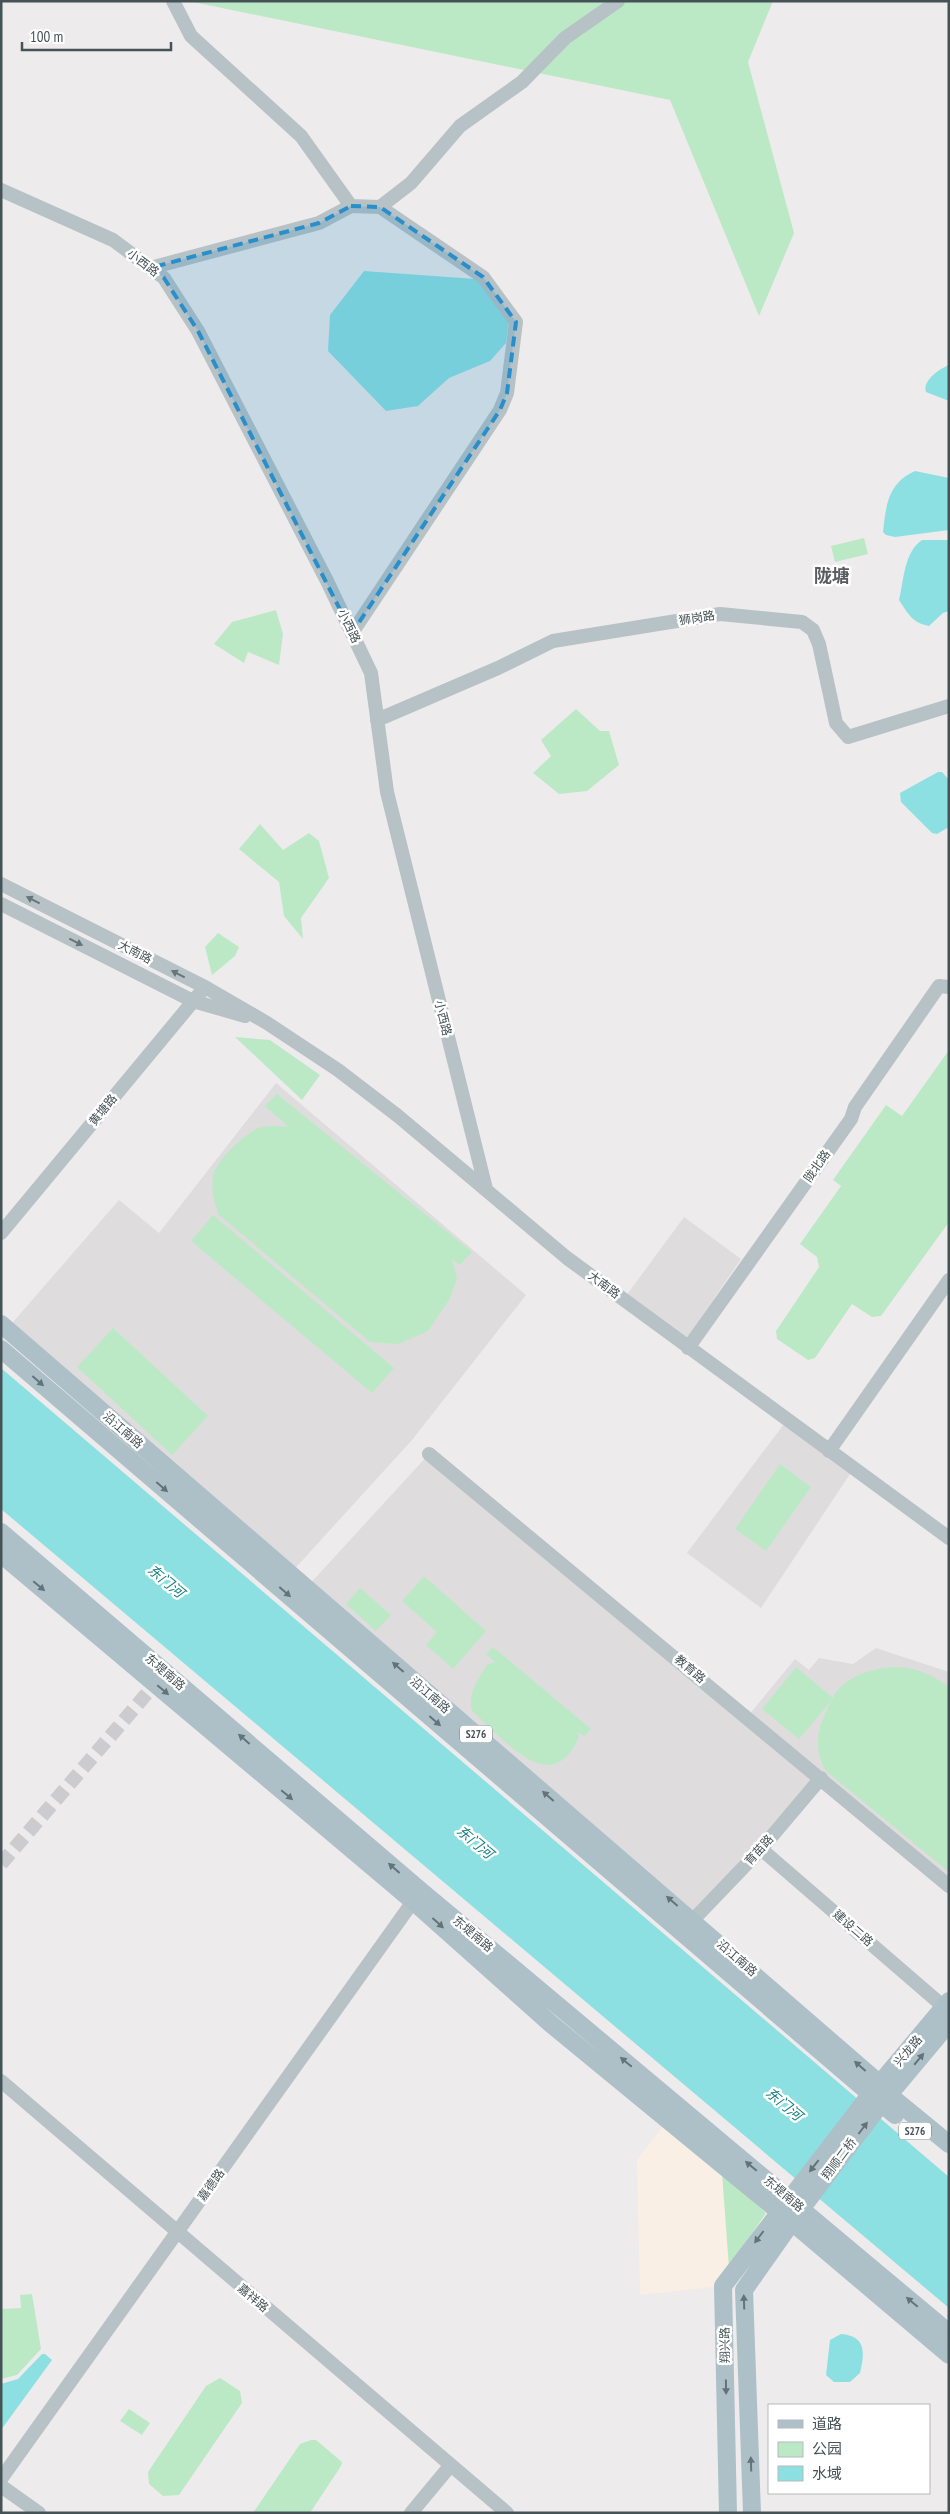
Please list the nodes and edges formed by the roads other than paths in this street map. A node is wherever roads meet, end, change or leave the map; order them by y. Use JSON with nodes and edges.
{"nodes":[{"id":1,"x":173,"y":1,"type":"edge"},
{"id":2,"x":618,"y":1,"type":"edge"},
{"id":3,"x":1,"y":190,"type":"edge"},
{"id":4,"x":351,"y":206,"type":"junction"},
{"id":5,"x":380,"y":207,"type":"junction"},
{"id":6,"x":150,"y":268,"type":"junction"},
{"id":7,"x":352,"y":632,"type":"junction"},
{"id":8,"x":949,"y":706,"type":"edge"},
{"id":9,"x":377,"y":720,"type":"junction"},
{"id":10,"x":1,"y":884,"type":"edge"},
{"id":11,"x":1,"y":904,"type":"edge"},
{"id":12,"x":946,"y":986,"type":"edge"},
{"id":13,"x":205,"y":987,"type":"junction"},
{"id":14,"x":192,"y":1001,"type":"junction"},
{"id":15,"x":267,"y":1023,"type":"junction"},
{"id":16,"x":486,"y":1189,"type":"junction"},
{"id":17,"x":1,"y":1233,"type":"edge"},
{"id":18,"x":949,"y":1280,"type":"edge"},
{"id":19,"x":1,"y":1324,"type":"edge"},
{"id":20,"x":688,"y":1348,"type":"junction"},
{"id":21,"x":1,"y":1349,"type":"edge"},
{"id":22,"x":829,"y":1451,"type":"junction"},
{"id":23,"x":429,"y":1454,"type":"dead end"},
{"id":24,"x":1,"y":1532,"type":"edge"},
{"id":25,"x":949,"y":1538,"type":"edge"},
{"id":26,"x":1,"y":1554,"type":"edge"},
{"id":27,"x":821,"y":1778,"type":"junction"},
{"id":28,"x":761,"y":1849,"type":"junction"},
{"id":29,"x":949,"y":1886,"type":"edge"},
{"id":30,"x":417,"y":1896,"type":"junction"},
{"id":31,"x":694,"y":1920,"type":"junction"},
{"id":32,"x":947,"y":2010,"type":"edge"},
{"id":33,"x":1,"y":2081,"type":"edge"},
{"id":34,"x":877,"y":2098,"type":"junction"},
{"id":35,"x":949,"y":2144,"type":"edge"},
{"id":36,"x":949,"y":2158,"type":"edge"},
{"id":37,"x":790,"y":2210,"type":"junction"},
{"id":38,"x":176,"y":2233,"type":"junction"},
{"id":39,"x":949,"y":2333,"type":"edge"},
{"id":40,"x":949,"y":2355,"type":"edge"},
{"id":41,"x":450,"y":2466,"type":"junction"},
{"id":42,"x":1,"y":2479,"type":"edge"},
{"id":43,"x":1,"y":2486,"type":"edge"},
{"id":44,"x":39,"y":2513,"type":"edge"},
{"id":45,"x":411,"y":2513,"type":"edge"},
{"id":46,"x":507,"y":2513,"type":"edge"},
{"id":47,"x":728,"y":2513,"type":"edge"},
{"id":48,"x":752,"y":2513,"type":"edge"}],
"edges":[{"from":1,"to":4,"type":"street"},
{"from":2,"to":5,"type":"street"},
{"from":3,"to":6,"type":"street","name":"小西路"},
{"from":4,"to":5,"type":"street"},
{"from":4,"to":6,"type":"street"},
{"from":5,"to":7,"type":"street"},
{"from":6,"to":7,"type":"street","name":"小西路"},
{"from":7,"to":9,"type":"street","name":"小西路"},
{"from":8,"to":9,"type":"street","name":"狮岗路"},
{"from":9,"to":16,"type":"street","name":"小西路"},
{"from":13,"to":10,"type":"street","name":"大南路","one_way":true},
{"from":11,"to":14,"type":"street","name":"大南路","one_way":true},
{"from":12,"to":20,"type":"street","name":"陇北路"},
{"from":13,"to":14,"type":"street","name":"黄塘路"},
{"from":13,"to":15,"type":"street","name":"大南路"},
{"from":14,"to":15,"type":"street","name":"大南路"},
{"from":14,"to":17,"type":"street","name":"黄塘路"},
{"from":15,"to":16,"type":"street","name":"大南路"},
{"from":16,"to":20,"type":"street","name":"大南路"},
{"from":18,"to":22,"type":"street"},
{"from":31,"to":19,"type":"main road","name":"沿江南路","number":"S276","one_way":true},
{"from":20,"to":22,"type":"street","name":"大南路"},
{"from":21,"to":34,"type":"main road","name":"沿江南路","number":"S276","one_way":true},
{"from":22,"to":25,"type":"street","name":"大南路"},
{"from":23,"to":27,"type":"street","name":"教育路"},
{"from":30,"to":24,"type":"main road","name":"东堤南路","one_way":true},
{"from":26,"to":30,"type":"main road","name":"东堤南路","one_way":true},
{"from":27,"to":28,"type":"street","name":"育苗路"},
{"from":27,"to":29,"type":"street","name":"教育路"},
{"from":28,"to":31,"type":"street","name":"育苗路"},
{"from":28,"to":32,"type":"street","name":"建设二路"},
{"from":30,"to":37,"type":"main road","name":"东堤南路"},
{"from":30,"to":38,"type":"street","name":"嘉德路"},
{"from":34,"to":31,"type":"main road","name":"沿江南路","number":"S276","one_way":true},
{"from":32,"to":34,"type":"main road","name":"兴龙路"},
{"from":33,"to":38,"type":"street","name":"嘉祥路"},
{"from":34,"to":35,"type":"main road","name":"沿江南路","number":"S276"},
{"from":34,"to":36,"type":"main road","name":"沿江南路","number":"S276"},
{"from":34,"to":37,"type":"main road","name":"翔顺二桥"},
{"from":39,"to":37,"type":"main road","name":"东堤南路","one_way":true},
{"from":37,"to":40,"type":"main road","name":"东堤南路"},
{"from":37,"to":47,"type":"main road","name":"翔兴路","one_way":true},
{"from":48,"to":37,"type":"main road","name":"翔兴路","one_way":true},
{"from":38,"to":41,"type":"street","name":"嘉祥路"},
{"from":38,"to":42,"type":"street","name":"嘉德路"},
{"from":41,"to":45,"type":"street"},
{"from":41,"to":46,"type":"street","name":"嘉祥路"},
{"from":43,"to":44,"type":"street"}]}
